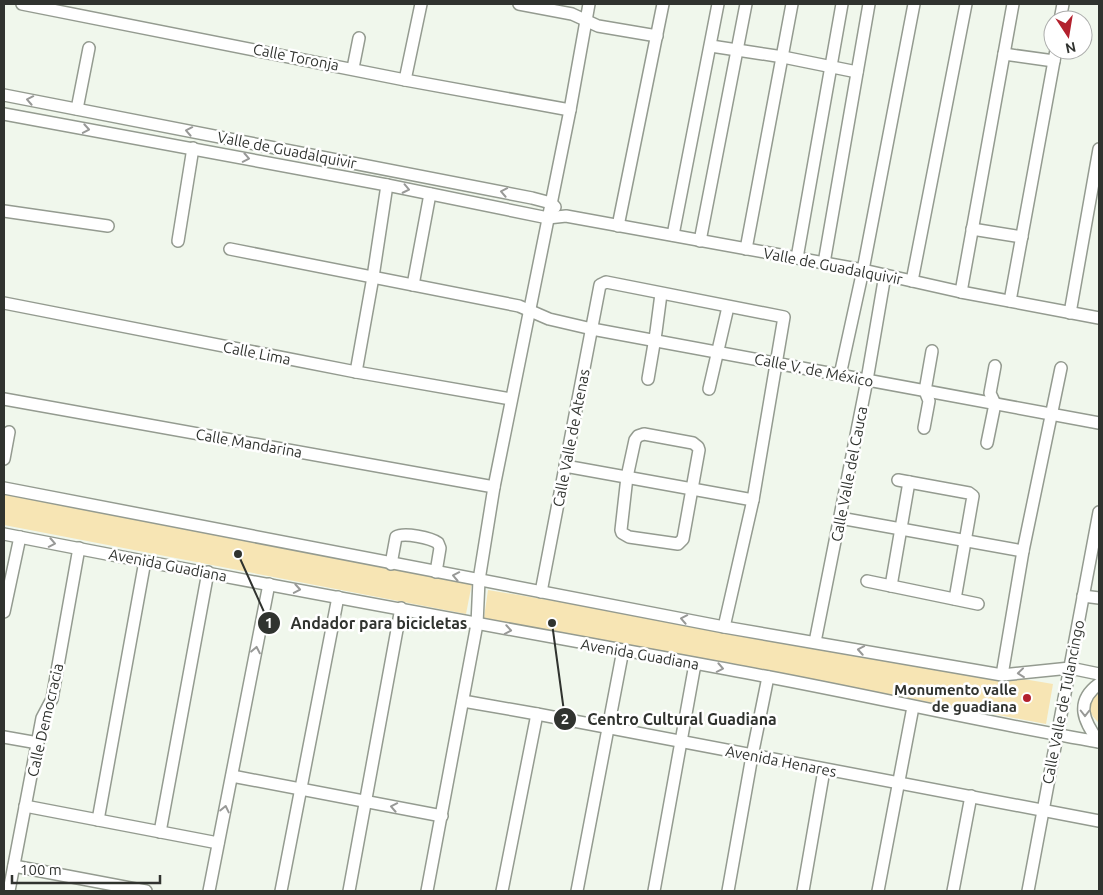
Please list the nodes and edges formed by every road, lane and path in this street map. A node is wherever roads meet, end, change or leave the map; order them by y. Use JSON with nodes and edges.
{"nodes":[{"id":1,"x":22,"y":4,"type":"edge"},
{"id":2,"x":421,"y":4,"type":"edge"},
{"id":3,"x":519,"y":4,"type":"edge"},
{"id":4,"x":589,"y":4,"type":"edge"},
{"id":5,"x":663,"y":4,"type":"edge"},
{"id":6,"x":718,"y":4,"type":"edge"},
{"id":7,"x":746,"y":4,"type":"edge"},
{"id":8,"x":792,"y":4,"type":"edge"},
{"id":9,"x":842,"y":4,"type":"edge"},
{"id":10,"x":869,"y":4,"type":"edge"},
{"id":11,"x":914,"y":4,"type":"edge"},
{"id":12,"x":966,"y":4,"type":"edge"},
{"id":13,"x":1013,"y":4,"type":"edge"},
{"id":14,"x":586,"y":20,"type":"junction"},
{"id":15,"x":657,"y":36,"type":"junction"},
{"id":16,"x":359,"y":38,"type":"dead end"},
{"id":17,"x":710,"y":46,"type":"junction"},
{"id":18,"x":89,"y":48,"type":"dead end"},
{"id":19,"x":737,"y":51,"type":"junction"},
{"id":20,"x":1004,"y":54,"type":"junction"},
{"id":21,"x":1043,"y":56,"type":"edge"},
{"id":22,"x":783,"y":57,"type":"junction"},
{"id":23,"x":1054,"y":60,"type":"edge"},
{"id":24,"x":831,"y":66,"type":"junction"},
{"id":25,"x":353,"y":68,"type":"junction"},
{"id":26,"x":858,"y":72,"type":"junction"},
{"id":27,"x":405,"y":80,"type":"junction"},
{"id":28,"x":4,"y":95,"type":"edge"},
{"id":29,"x":77,"y":109,"type":"junction"},
{"id":30,"x":570,"y":110,"type":"junction"},
{"id":31,"x":4,"y":114,"type":"edge"},
{"id":32,"x":193,"y":148,"type":"junction"},
{"id":33,"x":1099,"y":149,"type":"edge"},
{"id":34,"x":387,"y":185,"type":"junction"},
{"id":35,"x":430,"y":194,"type":"junction"},
{"id":36,"x":551,"y":203,"type":"junction"},
{"id":37,"x":4,"y":211,"type":"edge"},
{"id":38,"x":566,"y":216,"type":"junction"},
{"id":39,"x":548,"y":218,"type":"junction"},
{"id":40,"x":108,"y":226,"type":"dead end"},
{"id":41,"x":618,"y":226,"type":"junction"},
{"id":42,"x":972,"y":229,"type":"junction"},
{"id":43,"x":673,"y":235,"type":"junction"},
{"id":44,"x":1022,"y":237,"type":"junction"},
{"id":45,"x":178,"y":241,"type":"dead end"},
{"id":46,"x":700,"y":241,"type":"junction"},
{"id":47,"x":230,"y":249,"type":"dead end"},
{"id":48,"x":746,"y":249,"type":"junction"},
{"id":49,"x":797,"y":258,"type":"junction"},
{"id":50,"x":824,"y":263,"type":"junction"},
{"id":51,"x":863,"y":270,"type":"junction"},
{"id":52,"x":884,"y":275,"type":"junction"},
{"id":53,"x":373,"y":277,"type":"junction"},
{"id":54,"x":912,"y":281,"type":"junction"},
{"id":55,"x":413,"y":285,"type":"junction"},
{"id":56,"x":960,"y":292,"type":"junction"},
{"id":57,"x":661,"y":294,"type":"junction"},
{"id":58,"x":1010,"y":301,"type":"junction"},
{"id":59,"x":4,"y":303,"type":"edge"},
{"id":60,"x":728,"y":307,"type":"junction"},
{"id":61,"x":530,"y":312,"type":"junction"},
{"id":62,"x":1070,"y":313,"type":"junction"},
{"id":63,"x":1099,"y":318,"type":"edge"},
{"id":64,"x":592,"y":329,"type":"junction"},
{"id":65,"x":655,"y":340,"type":"junction"},
{"id":66,"x":932,"y":351,"type":"dead end"},
{"id":67,"x":718,"y":352,"type":"junction"},
{"id":68,"x":776,"y":362,"type":"junction"},
{"id":69,"x":995,"y":366,"type":"dead end"},
{"id":70,"x":1061,"y":368,"type":"dead end"},
{"id":71,"x":356,"y":372,"type":"junction"},
{"id":72,"x":840,"y":375,"type":"junction"},
{"id":73,"x":648,"y":379,"type":"dead end"},
{"id":74,"x":867,"y":380,"type":"junction"},
{"id":75,"x":709,"y":389,"type":"dead end"},
{"id":76,"x":925,"y":391,"type":"junction"},
{"id":77,"x":4,"y":399,"type":"edge"},
{"id":78,"x":512,"y":399,"type":"junction"},
{"id":79,"x":995,"y":404,"type":"junction"},
{"id":80,"x":1052,"y":415,"type":"junction"},
{"id":81,"x":1099,"y":423,"type":"edge"},
{"id":82,"x":924,"y":428,"type":"dead end"},
{"id":83,"x":9,"y":432,"type":"dead end"},
{"id":84,"x":987,"y":443,"type":"dead end"},
{"id":85,"x":4,"y":459,"type":"edge"},
{"id":86,"x":564,"y":466,"type":"junction"},
{"id":87,"x":627,"y":477,"type":"junction"},
{"id":88,"x":494,"y":487,"type":"junction"},
{"id":89,"x":4,"y":488,"type":"edge"},
{"id":90,"x":692,"y":490,"type":"junction"},
{"id":91,"x":753,"y":500,"type":"junction"},
{"id":92,"x":1099,"y":512,"type":"edge"},
{"id":93,"x":840,"y":518,"type":"junction"},
{"id":94,"x":900,"y":529,"type":"junction"},
{"id":95,"x":4,"y":534,"type":"edge"},
{"id":96,"x":20,"y":537,"type":"junction"},
{"id":97,"x":966,"y":541,"type":"junction"},
{"id":98,"x":80,"y":548,"type":"junction"},
{"id":99,"x":1023,"y":550,"type":"junction"},
{"id":100,"x":145,"y":561,"type":"junction"},
{"id":101,"x":391,"y":564,"type":"junction"},
{"id":102,"x":208,"y":572,"type":"junction"},
{"id":103,"x":436,"y":572,"type":"junction"},
{"id":104,"x":479,"y":580,"type":"junction"},
{"id":105,"x":867,"y":581,"type":"dead end"},
{"id":106,"x":269,"y":584,"type":"junction"},
{"id":107,"x":891,"y":586,"type":"junction"},
{"id":108,"x":541,"y":592,"type":"junction"},
{"id":109,"x":1083,"y":596,"type":"junction"},
{"id":110,"x":338,"y":597,"type":"junction"},
{"id":111,"x":1099,"y":598,"type":"edge"},
{"id":112,"x":955,"y":599,"type":"junction"},
{"id":113,"x":978,"y":604,"type":"dead end"},
{"id":114,"x":402,"y":608,"type":"junction"},
{"id":115,"x":4,"y":612,"type":"edge"},
{"id":116,"x":477,"y":624,"type":"junction"},
{"id":117,"x":724,"y":627,"type":"junction"},
{"id":118,"x":815,"y":642,"type":"junction"},
{"id":119,"x":623,"y":650,"type":"junction"},
{"id":120,"x":695,"y":664,"type":"junction"},
{"id":121,"x":1070,"y":668,"type":"junction"},
{"id":122,"x":1099,"y":674,"type":"edge"},
{"id":123,"x":1002,"y":675,"type":"junction"},
{"id":124,"x":768,"y":677,"type":"junction"},
{"id":125,"x":1099,"y":684,"type":"edge"},
{"id":126,"x":463,"y":702,"type":"junction"},
{"id":127,"x":913,"y":707,"type":"junction"},
{"id":128,"x":537,"y":714,"type":"junction"},
{"id":129,"x":608,"y":727,"type":"junction"},
{"id":130,"x":1057,"y":735,"type":"junction"},
{"id":131,"x":4,"y":737,"type":"edge"},
{"id":132,"x":681,"y":741,"type":"junction"},
{"id":133,"x":1099,"y":742,"type":"edge"},
{"id":134,"x":38,"y":744,"type":"junction"},
{"id":135,"x":752,"y":756,"type":"junction"},
{"id":136,"x":824,"y":770,"type":"junction"},
{"id":137,"x":232,"y":776,"type":"junction"},
{"id":138,"x":899,"y":783,"type":"junction"},
{"id":139,"x":301,"y":788,"type":"junction"},
{"id":140,"x":971,"y":796,"type":"junction"},
{"id":141,"x":366,"y":801,"type":"junction"},
{"id":142,"x":25,"y":806,"type":"junction"},
{"id":143,"x":1043,"y":810,"type":"junction"},
{"id":144,"x":442,"y":816,"type":"junction"},
{"id":145,"x":98,"y":820,"type":"junction"},
{"id":146,"x":1099,"y":821,"type":"edge"},
{"id":147,"x":160,"y":832,"type":"junction"},
{"id":148,"x":218,"y":843,"type":"junction"},
{"id":149,"x":14,"y":866,"type":"junction"},
{"id":150,"x":10,"y":891,"type":"edge"},
{"id":151,"x":146,"y":891,"type":"edge"},
{"id":152,"x":209,"y":891,"type":"edge"},
{"id":153,"x":281,"y":891,"type":"edge"},
{"id":154,"x":349,"y":891,"type":"edge"},
{"id":155,"x":427,"y":891,"type":"edge"},
{"id":156,"x":502,"y":891,"type":"edge"},
{"id":157,"x":577,"y":891,"type":"edge"},
{"id":158,"x":654,"y":891,"type":"edge"},
{"id":159,"x":728,"y":891,"type":"edge"},
{"id":160,"x":804,"y":891,"type":"edge"},
{"id":161,"x":878,"y":891,"type":"edge"},
{"id":162,"x":953,"y":891,"type":"edge"},
{"id":163,"x":1028,"y":891,"type":"edge"}],
"edges":[{"from":1,"to":25,"type":"street","name":"Calle Toronja"},
{"from":2,"to":27,"type":"street"},
{"from":3,"to":14,"type":"street"},
{"from":4,"to":14,"type":"street"},
{"from":5,"to":15,"type":"street"},
{"from":6,"to":17,"type":"street"},
{"from":7,"to":19,"type":"street"},
{"from":8,"to":22,"type":"street"},
{"from":9,"to":24,"type":"street"},
{"from":10,"to":26,"type":"street"},
{"from":11,"to":51,"type":"street"},
{"from":12,"to":54,"type":"street"},
{"from":13,"to":20,"type":"street"},
{"from":14,"to":15,"type":"street"},
{"from":14,"to":30,"type":"street"},
{"from":15,"to":41,"type":"street"},
{"from":16,"to":25,"type":"street"},
{"from":17,"to":19,"type":"street"},
{"from":17,"to":43,"type":"street"},
{"from":18,"to":29,"type":"street"},
{"from":19,"to":22,"type":"street"},
{"from":19,"to":46,"type":"street"},
{"from":20,"to":21,"type":"street"},
{"from":20,"to":42,"type":"street"},
{"from":22,"to":24,"type":"street"},
{"from":22,"to":48,"type":"street"},
{"from":23,"to":44,"type":"street"},
{"from":24,"to":26,"type":"street"},
{"from":24,"to":49,"type":"street"},
{"from":25,"to":27,"type":"street","name":"Calle Toronja"},
{"from":26,"to":50,"type":"street"},
{"from":27,"to":30,"type":"street","name":"Calle Toronja"},
{"from":29,"to":28,"type":"street","name":"Valle de Guadalquivir","one_way":true},
{"from":36,"to":29,"type":"street","name":"Valle de Guadalquivir","one_way":true},
{"from":30,"to":36,"type":"street"},
{"from":31,"to":32,"type":"street","name":"Valle de Guadalquivir","one_way":true},
{"from":32,"to":34,"type":"street","name":"Valle de Guadalquivir","one_way":true},
{"from":32,"to":45,"type":"street"},
{"from":33,"to":62,"type":"street"},
{"from":34,"to":35,"type":"street","name":"Valle de Guadalquivir","one_way":true},
{"from":34,"to":53,"type":"street"},
{"from":35,"to":39,"type":"street","name":"Valle de Guadalquivir"},
{"from":35,"to":55,"type":"street"},
{"from":36,"to":38,"type":"street","name":"Valle de Guadalquivir"},
{"from":36,"to":39,"type":"street"},
{"from":37,"to":40,"type":"street"},
{"from":38,"to":39,"type":"street","name":"Valle de Guadalquivir"},
{"from":38,"to":41,"type":"street","name":"Valle de Guadalquivir"},
{"from":39,"to":61,"type":"street"},
{"from":41,"to":43,"type":"street","name":"Valle de Guadalquivir"},
{"from":42,"to":44,"type":"street"},
{"from":42,"to":56,"type":"street"},
{"from":43,"to":46,"type":"street","name":"Valle de Guadalquivir"},
{"from":44,"to":58,"type":"street"},
{"from":46,"to":48,"type":"street","name":"Valle de Guadalquivir"},
{"from":47,"to":53,"type":"street","name":"Calle V. de México"},
{"from":48,"to":49,"type":"street","name":"Valle de Guadalquivir"},
{"from":49,"to":50,"type":"street","name":"Valle de Guadalquivir"},
{"from":50,"to":51,"type":"street","name":"Valle de Guadalquivir"},
{"from":51,"to":52,"type":"street","name":"Valle de Guadalquivir"},
{"from":51,"to":72,"type":"street"},
{"from":52,"to":54,"type":"street","name":"Valle de Guadalquivir"},
{"from":52,"to":74,"type":"street","name":"Calle Valle del Cauca"},
{"from":53,"to":55,"type":"street","name":"Calle V. de México"},
{"from":53,"to":71,"type":"street"},
{"from":54,"to":56,"type":"street","name":"Valle de Guadalquivir"},
{"from":55,"to":61,"type":"street","name":"Calle V. de México"},
{"from":56,"to":58,"type":"street","name":"Valle de Guadalquivir"},
{"from":57,"to":60,"type":"street"},
{"from":57,"to":64,"type":"street","name":"Calle Valle de Atenas"},
{"from":57,"to":65,"type":"street"},
{"from":58,"to":62,"type":"street","name":"Valle de Guadalquivir"},
{"from":59,"to":71,"type":"street","name":"Calle Lima"},
{"from":60,"to":67,"type":"street"},
{"from":60,"to":68,"type":"street"},
{"from":61,"to":64,"type":"street","name":"Calle V. de México"},
{"from":61,"to":78,"type":"street"},
{"from":62,"to":63,"type":"street","name":"Valle de Guadalquivir"},
{"from":64,"to":65,"type":"street","name":"Calle V. de México"},
{"from":64,"to":86,"type":"street","name":"Calle Valle de Atenas"},
{"from":65,"to":67,"type":"street","name":"Calle V. de México"},
{"from":65,"to":73,"type":"street"},
{"from":66,"to":76,"type":"street"},
{"from":67,"to":68,"type":"street","name":"Calle V. de México"},
{"from":67,"to":75,"type":"street"},
{"from":68,"to":72,"type":"street","name":"Calle V. de México"},
{"from":68,"to":91,"type":"street"},
{"from":69,"to":79,"type":"street"},
{"from":70,"to":80,"type":"street"},
{"from":71,"to":78,"type":"street","name":"Calle Lima"},
{"from":72,"to":74,"type":"street","name":"Calle V. de México"},
{"from":74,"to":76,"type":"street","name":"Calle V. de México"},
{"from":74,"to":93,"type":"street","name":"Calle Valle del Cauca"},
{"from":76,"to":79,"type":"street","name":"Calle V. de México"},
{"from":76,"to":82,"type":"street"},
{"from":77,"to":88,"type":"street","name":"Calle Mandarina"},
{"from":78,"to":88,"type":"street"},
{"from":79,"to":80,"type":"street","name":"Calle V. de México"},
{"from":79,"to":84,"type":"street"},
{"from":80,"to":81,"type":"street","name":"Calle V. de México"},
{"from":80,"to":99,"type":"street"},
{"from":83,"to":85,"type":"street"},
{"from":86,"to":87,"type":"street"},
{"from":86,"to":108,"type":"street","name":"Calle Valle de Atenas"},
{"from":87,"to":90,"type":"street"},
{"from":87,"to":90,"type":"street"},
{"from":87,"to":90,"type":"street"},
{"from":88,"to":104,"type":"street"},
{"from":89,"to":101,"type":"street"},
{"from":90,"to":91,"type":"street"},
{"from":91,"to":117,"type":"street"},
{"from":92,"to":109,"type":"street","name":"Calle Valle de Tulancingo"},
{"from":93,"to":94,"type":"street"},
{"from":93,"to":118,"type":"street","name":"Calle Valle del Cauca"},
{"from":94,"to":97,"type":"street"},
{"from":94,"to":97,"type":"street"},
{"from":94,"to":107,"type":"street"},
{"from":95,"to":96,"type":"street","name":"Avenida Guadiana"},
{"from":96,"to":98,"type":"street","name":"Avenida Guadiana","one_way":true},
{"from":96,"to":115,"type":"street"},
{"from":97,"to":99,"type":"street"},
{"from":97,"to":112,"type":"street"},
{"from":98,"to":100,"type":"street","name":"Avenida Guadiana"},
{"from":98,"to":134,"type":"street","name":"Calle Democracia"},
{"from":99,"to":123,"type":"street"},
{"from":100,"to":102,"type":"street","name":"Avenida Guadiana"},
{"from":100,"to":145,"type":"street"},
{"from":101,"to":103,"type":"street"},
{"from":101,"to":103,"type":"street"},
{"from":102,"to":106,"type":"street","name":"Avenida Guadiana"},
{"from":102,"to":147,"type":"street"},
{"from":104,"to":103,"type":"street","one_way":true},
{"from":104,"to":108,"type":"street"},
{"from":104,"to":116,"type":"street"},
{"from":105,"to":107,"type":"street"},
{"from":106,"to":110,"type":"street","name":"Avenida Guadiana","one_way":true},
{"from":137,"to":106,"type":"street","one_way":true},
{"from":107,"to":112,"type":"street"},
{"from":117,"to":108,"type":"street","one_way":true},
{"from":109,"to":111,"type":"street"},
{"from":109,"to":121,"type":"street","name":"Calle Valle de Tulancingo"},
{"from":110,"to":114,"type":"street","name":"Avenida Guadiana"},
{"from":110,"to":139,"type":"street"},
{"from":112,"to":113,"type":"street"},
{"from":114,"to":116,"type":"street","name":"Avenida Guadiana"},
{"from":114,"to":141,"type":"street"},
{"from":116,"to":119,"type":"street","name":"Avenida Guadiana","one_way":true},
{"from":116,"to":126,"type":"street"},
{"from":117,"to":118,"type":"street"},
{"from":123,"to":118,"type":"street","one_way":true},
{"from":119,"to":120,"type":"street","name":"Avenida Guadiana"},
{"from":119,"to":129,"type":"street"},
{"from":120,"to":124,"type":"street","name":"Avenida Guadiana","one_way":true},
{"from":120,"to":132,"type":"street"},
{"from":121,"to":122,"type":"street"},
{"from":121,"to":123,"type":"street","one_way":true},
{"from":121,"to":130,"type":"street","name":"Calle Valle de Tulancingo"},
{"from":124,"to":127,"type":"street","name":"Avenida Guadiana"},
{"from":124,"to":135,"type":"street"},
{"from":125,"to":133,"type":"street","one_way":true},
{"from":126,"to":128,"type":"street","name":"Avenida Henares"},
{"from":126,"to":144,"type":"street"},
{"from":127,"to":130,"type":"street","name":"Avenida Guadiana"},
{"from":127,"to":138,"type":"street"},
{"from":128,"to":129,"type":"street","name":"Avenida Henares"},
{"from":128,"to":156,"type":"street"},
{"from":129,"to":132,"type":"street","name":"Avenida Henares"},
{"from":129,"to":157,"type":"street"},
{"from":130,"to":133,"type":"street","name":"Avenida Guadiana"},
{"from":130,"to":143,"type":"street","name":"Calle Valle de Tulancingo"},
{"from":131,"to":134,"type":"street"},
{"from":132,"to":135,"type":"street","name":"Avenida Henares"},
{"from":132,"to":158,"type":"street"},
{"from":134,"to":142,"type":"street","name":"Calle Democracia"},
{"from":135,"to":136,"type":"street","name":"Avenida Henares"},
{"from":135,"to":159,"type":"street"},
{"from":136,"to":138,"type":"street","name":"Avenida Henares"},
{"from":136,"to":160,"type":"street"},
{"from":137,"to":139,"type":"street"},
{"from":148,"to":137,"type":"street","one_way":true},
{"from":138,"to":140,"type":"street","name":"Avenida Henares"},
{"from":138,"to":161,"type":"street"},
{"from":139,"to":141,"type":"street"},
{"from":139,"to":153,"type":"street"},
{"from":140,"to":143,"type":"street","name":"Avenida Henares"},
{"from":140,"to":162,"type":"street"},
{"from":144,"to":141,"type":"street","one_way":true},
{"from":141,"to":154,"type":"street"},
{"from":142,"to":145,"type":"street"},
{"from":142,"to":149,"type":"street","name":"Calle Democracia"},
{"from":143,"to":146,"type":"street","name":"Avenida Henares"},
{"from":143,"to":163,"type":"street","name":"Calle Valle de Tulancingo"},
{"from":144,"to":155,"type":"street"},
{"from":145,"to":147,"type":"street"},
{"from":147,"to":148,"type":"street"},
{"from":148,"to":152,"type":"street"},
{"from":149,"to":150,"type":"street","name":"Calle Democracia"},
{"from":149,"to":151,"type":"street"}]}
